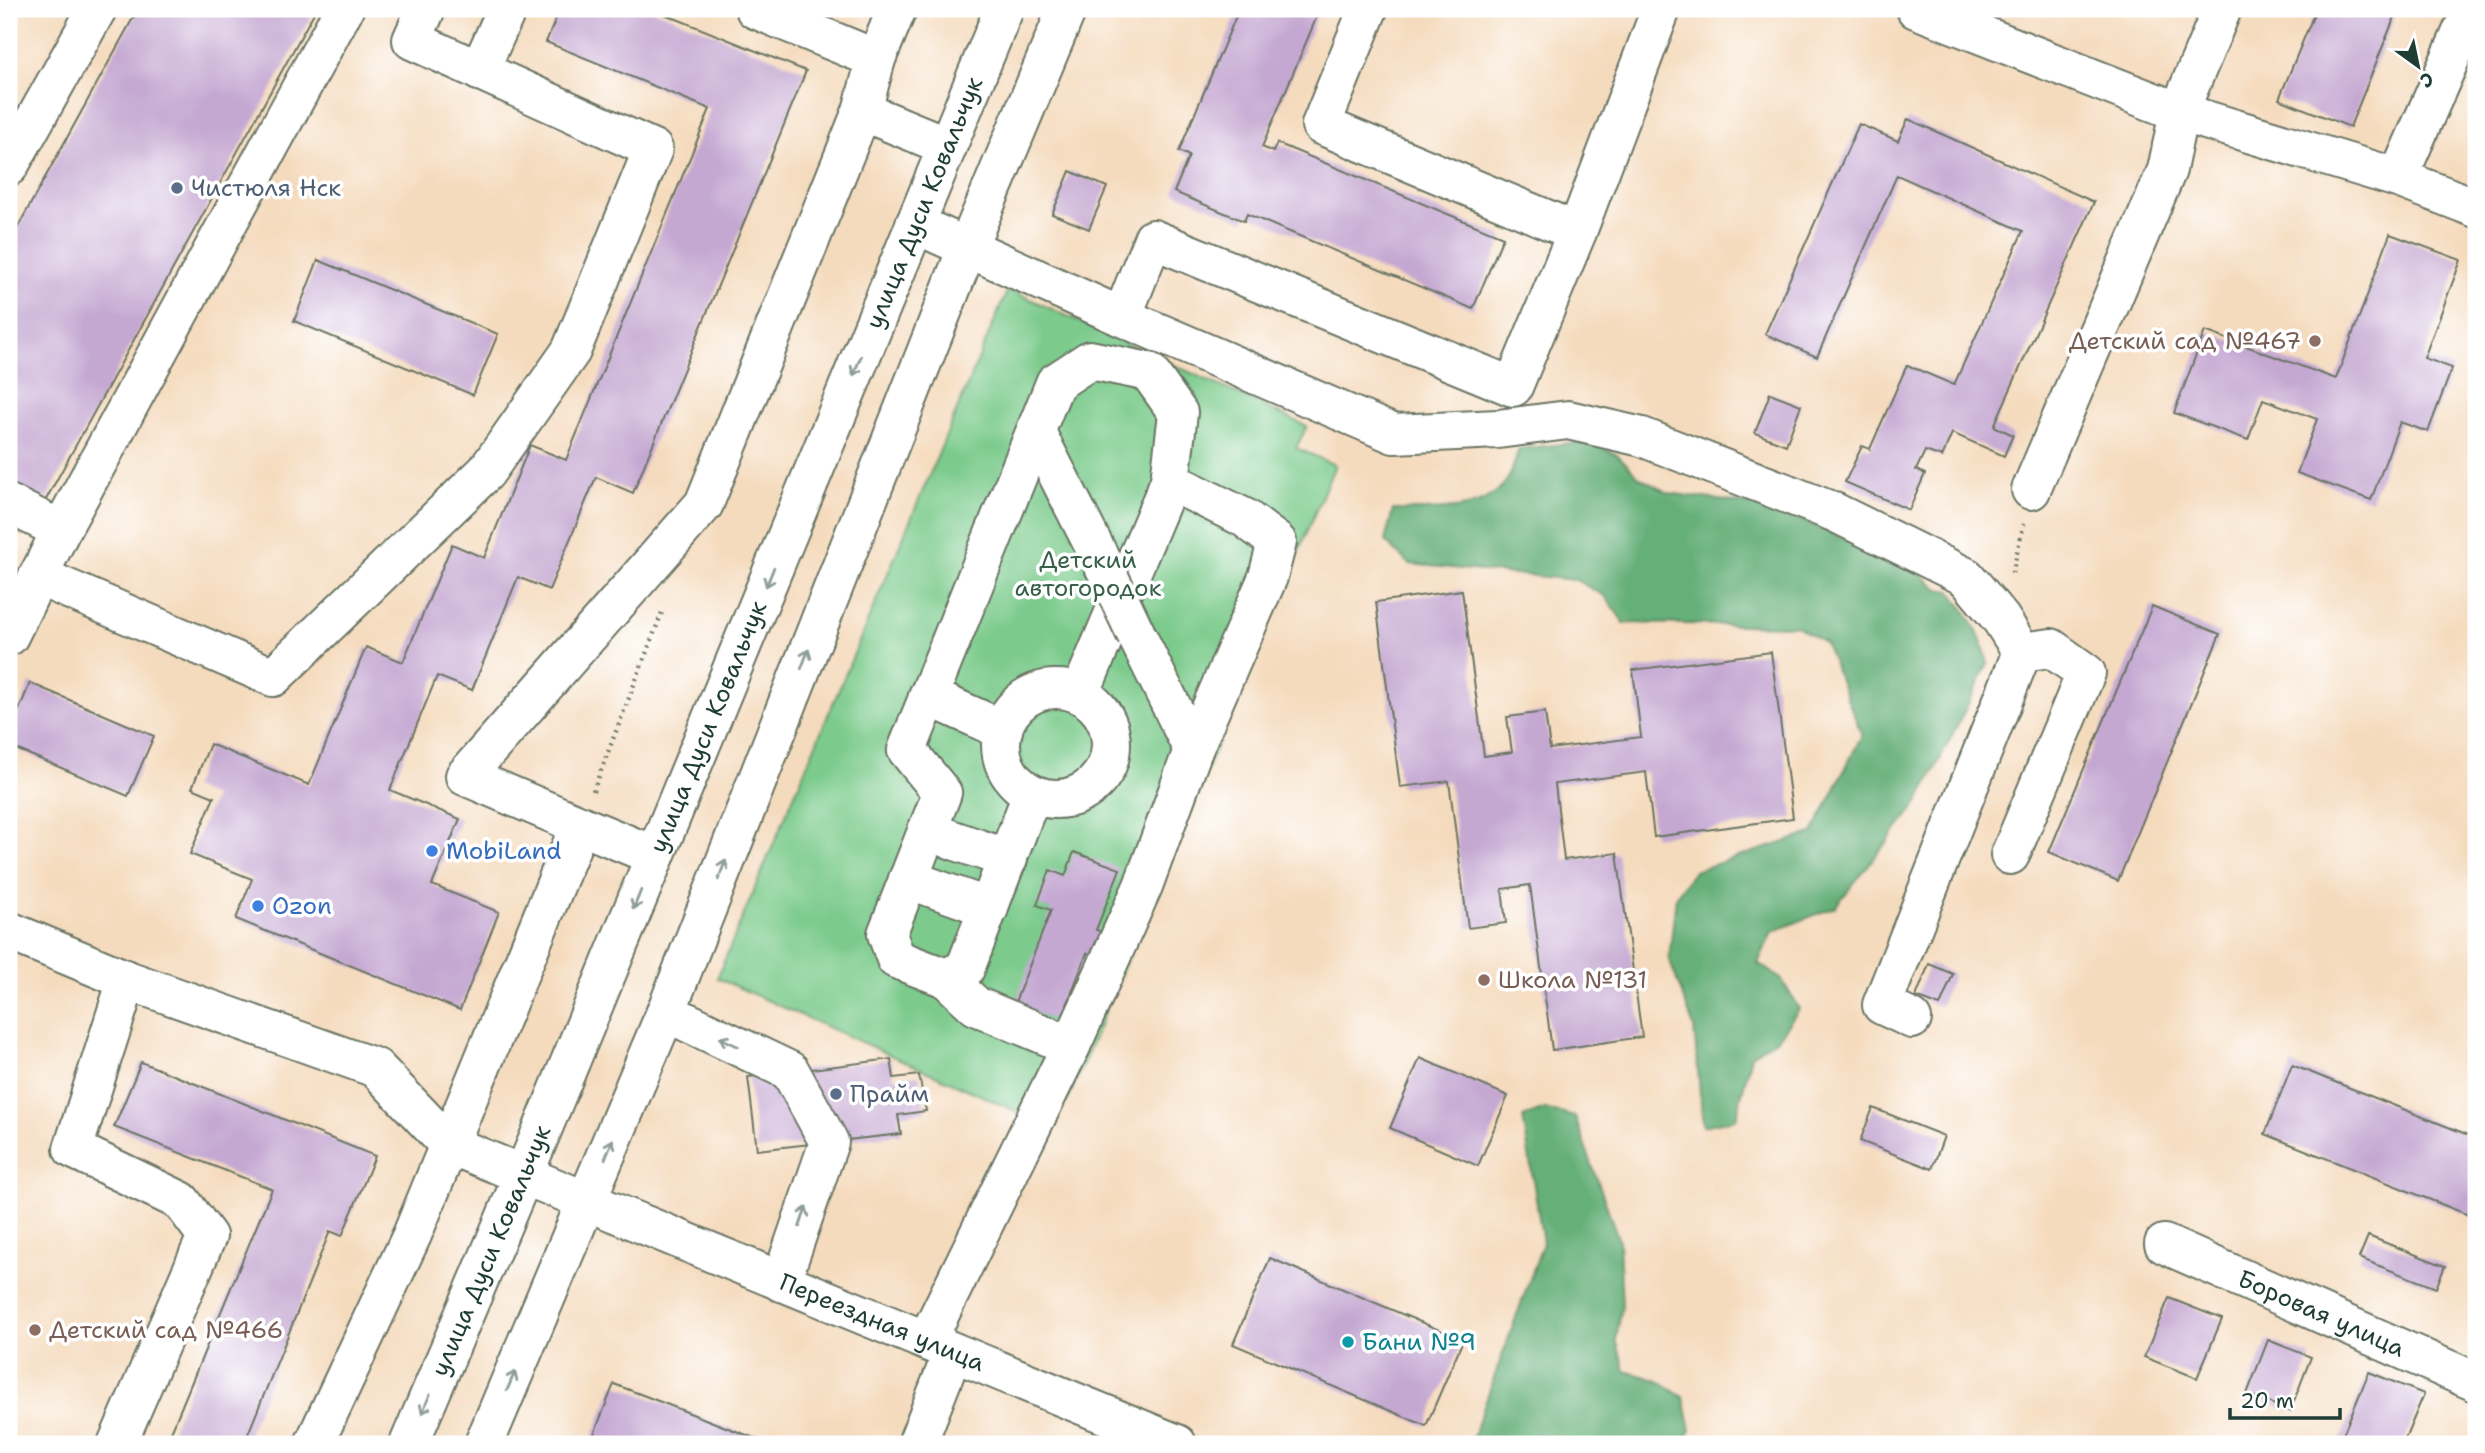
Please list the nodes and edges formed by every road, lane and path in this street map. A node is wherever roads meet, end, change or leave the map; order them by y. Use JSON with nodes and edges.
{"nodes":[{"id":1,"x":97,"y":9,"type":"edge"},
{"id":2,"x":344,"y":9,"type":"edge"},
{"id":3,"x":426,"y":9,"type":"edge"},
{"id":4,"x":507,"y":9,"type":"edge"},
{"id":5,"x":755,"y":9,"type":"edge"},
{"id":6,"x":897,"y":9,"type":"edge"},
{"id":7,"x":1004,"y":9,"type":"edge"},
{"id":8,"x":1067,"y":9,"type":"edge"},
{"id":9,"x":1368,"y":9,"type":"edge"},
{"id":10,"x":1661,"y":9,"type":"edge"},
{"id":11,"x":1916,"y":9,"type":"edge"},
{"id":12,"x":2222,"y":9,"type":"edge"},
{"id":13,"x":2472,"y":9,"type":"edge"},
{"id":14,"x":876,"y":59,"type":"junction"},
{"id":15,"x":479,"y":71,"type":"junction"},
{"id":16,"x":862,"y":111,"type":"junction"},
{"id":17,"x":2179,"y":112,"type":"junction"},
{"id":18,"x":947,"y":146,"type":"junction"},
{"id":19,"x":9,"y":166,"type":"edge"},
{"id":20,"x":2398,"y":178,"type":"junction"},
{"id":21,"x":2476,"y":208,"type":"edge"},
{"id":22,"x":915,"y":224,"type":"junction"},
{"id":23,"x":1577,"y":232,"type":"junction"},
{"id":24,"x":968,"y":246,"type":"junction"},
{"id":25,"x":1122,"y":317,"type":"junction"},
{"id":26,"x":1037,"y":434,"type":"junction"},
{"id":27,"x":1170,"y":481,"type":"junction"},
{"id":28,"x":2031,"y":490,"type":"joint"},
{"id":29,"x":9,"y":504,"type":"edge"},
{"id":30,"x":61,"y":530,"type":"junction"},
{"id":31,"x":38,"y":576,"type":"junction"},
{"id":32,"x":664,"y":607,"type":"dead end"},
{"id":33,"x":2001,"y":619,"type":"junction"},
{"id":34,"x":9,"y":636,"type":"edge"},
{"id":35,"x":2022,"y":652,"type":"junction"},
{"id":36,"x":1080,"y":694,"type":"junction"},
{"id":37,"x":928,"y":696,"type":"junction"},
{"id":38,"x":1003,"y":730,"type":"junction"},
{"id":39,"x":1193,"y":750,"type":"junction"},
{"id":40,"x":1032,"y":794,"type":"junction"},
{"id":41,"x":580,"y":825,"type":"junction"},
{"id":42,"x":927,"y":831,"type":"junction"},
{"id":43,"x":2010,"y":855,"type":"dead end"},
{"id":44,"x":655,"y":856,"type":"junction"},
{"id":45,"x":1008,"y":859,"type":"junction"},
{"id":46,"x":908,"y":879,"type":"junction"},
{"id":47,"x":989,"y":908,"type":"junction"},
{"id":48,"x":9,"y":931,"type":"edge"},
{"id":49,"x":946,"y":978,"type":"junction"},
{"id":50,"x":128,"y":980,"type":"junction"},
{"id":51,"x":666,"y":1012,"type":"junction"},
{"id":52,"x":1912,"y":1019,"type":"dead end"},
{"id":53,"x":1071,"y":1046,"type":"junction"},
{"id":54,"x":448,"y":1144,"type":"junction"},
{"id":55,"x":524,"y":1174,"type":"junction"},
{"id":56,"x":588,"y":1200,"type":"junction"},
{"id":57,"x":2164,"y":1244,"type":"dead end"},
{"id":58,"x":781,"y":1282,"type":"junction"},
{"id":59,"x":940,"y":1346,"type":"junction"},
{"id":60,"x":2476,"y":1381,"type":"edge"},
{"id":61,"x":117,"y":1444,"type":"edge"},
{"id":62,"x":314,"y":1444,"type":"edge"},
{"id":63,"x":409,"y":1444,"type":"edge"},
{"id":64,"x":484,"y":1444,"type":"edge"},
{"id":65,"x":917,"y":1444,"type":"edge"},
{"id":66,"x":1177,"y":1444,"type":"edge"}],
"edges":[{"from":1,"to":19,"type":"main road"},
{"from":2,"to":30,"type":"main road"},
{"from":3,"to":15,"type":"main road"},
{"from":4,"to":15,"type":"main road"},
{"from":5,"to":14,"type":"main road"},
{"from":6,"to":14,"type":"main road"},
{"from":7,"to":18,"type":"main road","name":"улица Дуси Ковальчук"},
{"from":8,"to":24,"type":"main road"},
{"from":9,"to":23,"type":"main road"},
{"from":10,"to":23,"type":"main road"},
{"from":11,"to":17,"type":"main road"},
{"from":12,"to":17,"type":"main road"},
{"from":13,"to":20,"type":"main road"},
{"from":14,"to":16,"type":"main road"},
{"from":15,"to":31,"type":"main road"},
{"from":16,"to":18,"type":"main road"},
{"from":16,"to":41,"type":"main road"},
{"from":17,"to":20,"type":"main road"},
{"from":17,"to":28,"type":"main road"},
{"from":18,"to":22,"type":"main road","name":"улица Дуси Ковальчук"},
{"from":20,"to":21,"type":"main road"},
{"from":22,"to":24,"type":"main road"},
{"from":22,"to":44,"type":"main road","name":"улица Дуси Ковальчук","one_way":true},
{"from":23,"to":25,"type":"main road"},
{"from":24,"to":25,"type":"main road"},
{"from":51,"to":24,"type":"main road","one_way":true},
{"from":25,"to":33,"type":"main road"},
{"from":26,"to":27,"type":"main road"},
{"from":26,"to":37,"type":"main road"},
{"from":26,"to":39,"type":"main road","bridge":true},
{"from":27,"to":36,"type":"main road"},
{"from":27,"to":39,"type":"main road"},
{"from":28,"to":33,"type":"path"},
{"from":29,"to":30,"type":"main road"},
{"from":30,"to":31,"type":"main road"},
{"from":31,"to":34,"type":"main road"},
{"from":32,"to":41,"type":"path"},
{"from":33,"to":35,"type":"main road"},
{"from":35,"to":43,"type":"main road"},
{"from":35,"to":52,"type":"main road"},
{"from":36,"to":38,"type":"main road"},
{"from":36,"to":40,"type":"main road"},
{"from":37,"to":38,"type":"main road"},
{"from":37,"to":42,"type":"main road"},
{"from":38,"to":40,"type":"main road"},
{"from":39,"to":53,"type":"main road"},
{"from":40,"to":45,"type":"main road"},
{"from":41,"to":44,"type":"main road"},
{"from":41,"to":54,"type":"main road"},
{"from":42,"to":45,"type":"main road"},
{"from":42,"to":46,"type":"main road"},
{"from":44,"to":55,"type":"main road","name":"улица Дуси Ковальчук","one_way":true},
{"from":45,"to":47,"type":"main road"},
{"from":46,"to":47,"type":"main road"},
{"from":46,"to":49,"type":"main road"},
{"from":47,"to":49,"type":"main road"},
{"from":48,"to":50,"type":"main road"},
{"from":49,"to":53,"type":"main road"},
{"from":50,"to":54,"type":"main road"},
{"from":50,"to":61,"type":"main road"},
{"from":56,"to":51,"type":"main road","one_way":true},
{"from":58,"to":51,"type":"main road","one_way":true},
{"from":53,"to":59,"type":"main road"},
{"from":54,"to":55,"type":"main road","name":"Переездная улица"},
{"from":54,"to":62,"type":"main road"},
{"from":55,"to":56,"type":"main road","name":"Переездная улица"},
{"from":55,"to":63,"type":"main road","name":"улица Дуси Ковальчук","one_way":true},
{"from":56,"to":58,"type":"main road","name":"Переездная улица"},
{"from":64,"to":56,"type":"main road","one_way":true},
{"from":57,"to":60,"type":"main road","name":"Боровая улица"},
{"from":58,"to":59,"type":"main road","name":"Переездная улица"},
{"from":59,"to":65,"type":"main road"},
{"from":59,"to":66,"type":"main road","name":"Переездная улица"}]}
